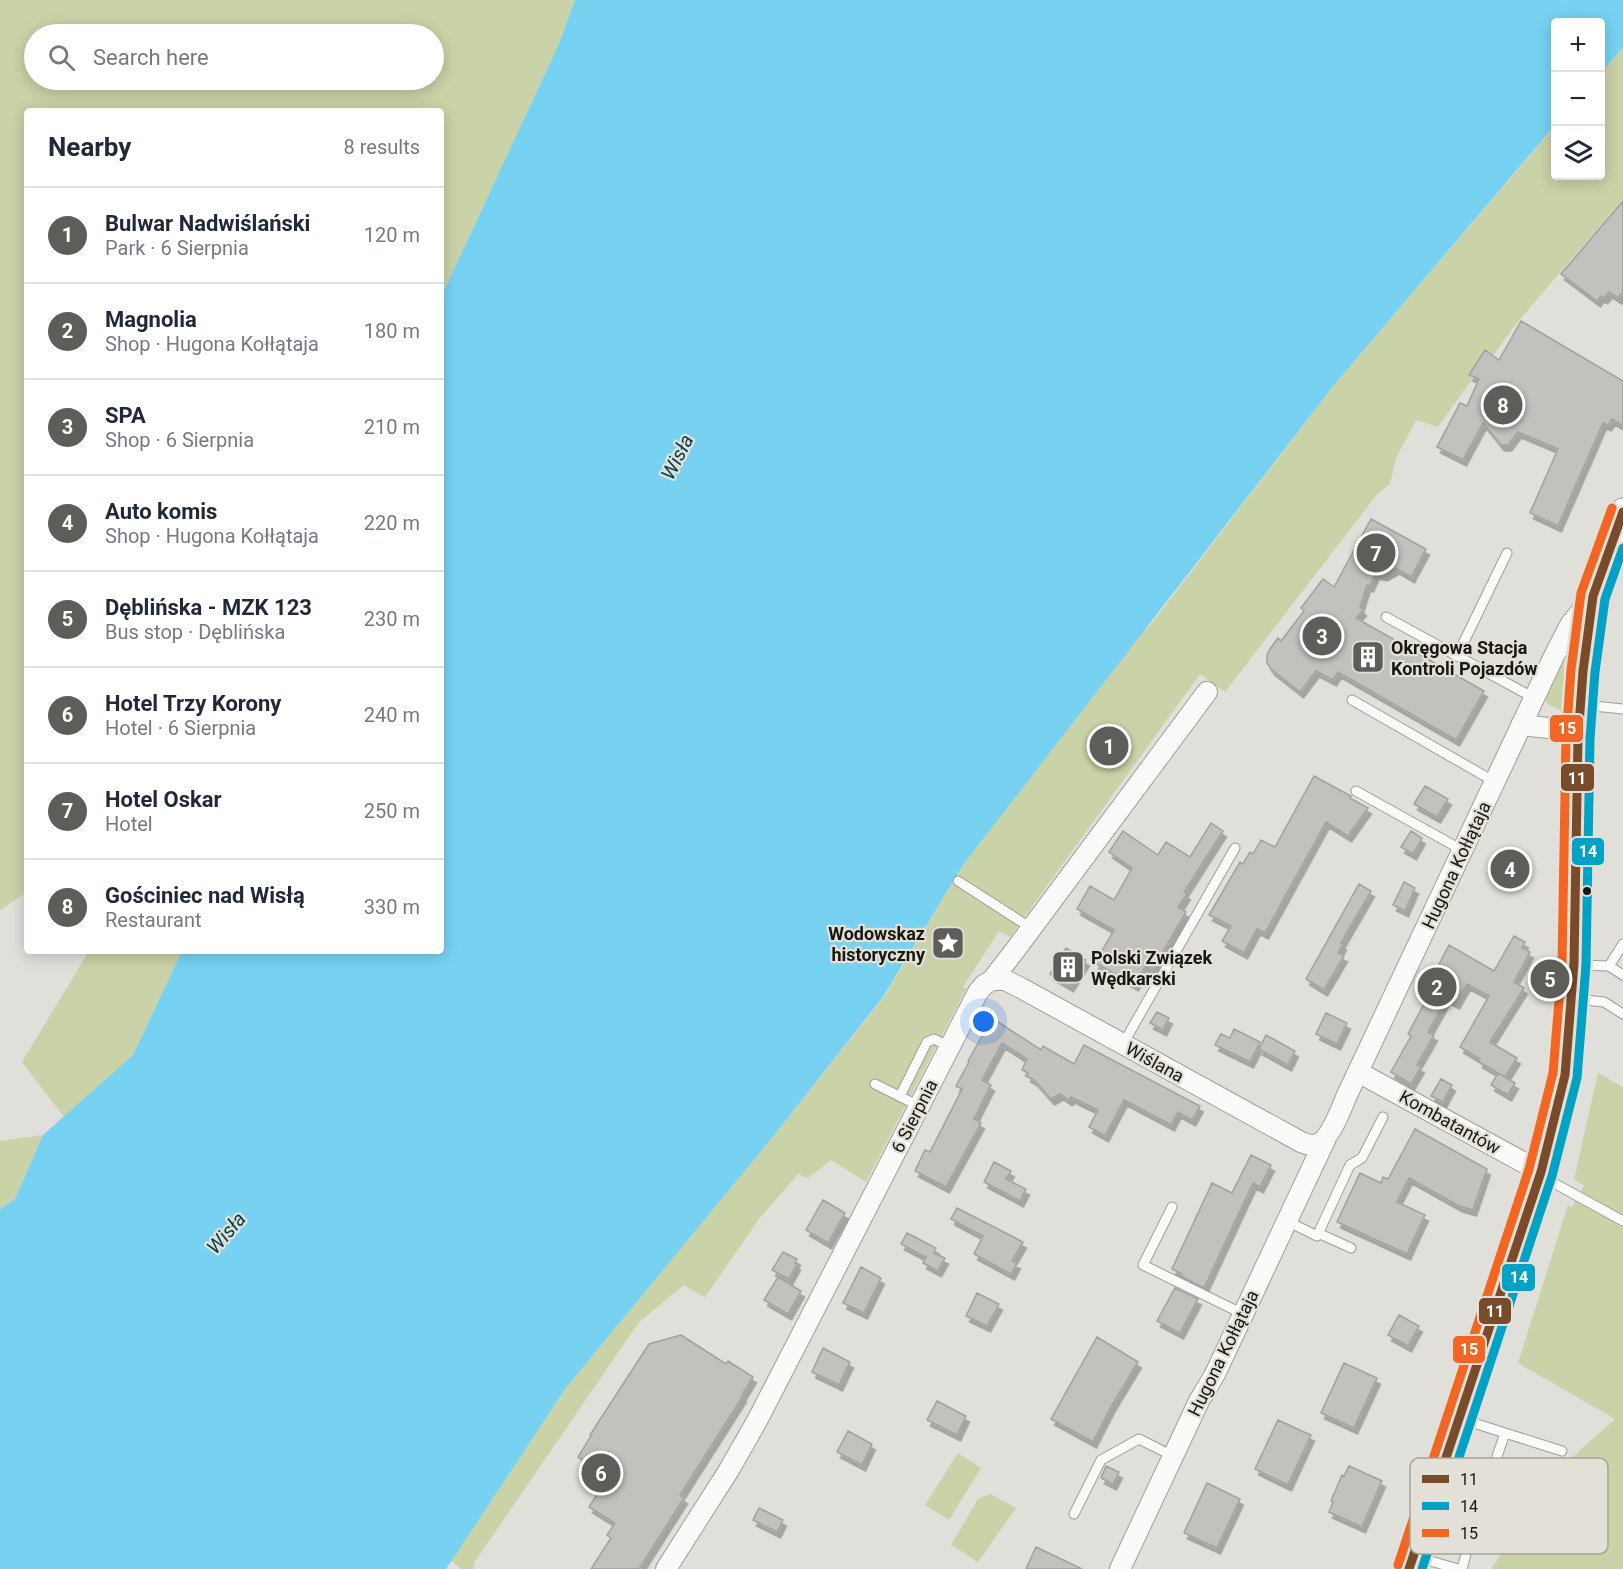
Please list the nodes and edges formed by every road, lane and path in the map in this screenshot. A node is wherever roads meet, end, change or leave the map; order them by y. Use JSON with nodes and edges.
{"nodes":[{"id":1,"x":1623,"y":512,"type":"edge"},
{"id":2,"x":1507,"y":553,"type":"dead end"},
{"id":3,"x":1593,"y":596,"type":"junction"},
{"id":4,"x":1386,"y":617,"type":"dead end"},
{"id":5,"x":1457,"y":656,"type":"junction"},
{"id":6,"x":1207,"y":692,"type":"dead end"},
{"id":7,"x":1534,"y":698,"type":"junction"},
{"id":8,"x":1352,"y":700,"type":"dead end"},
{"id":9,"x":1580,"y":705,"type":"junction"},
{"id":10,"x":1623,"y":709,"type":"edge"},
{"id":11,"x":1521,"y":725,"type":"junction"},
{"id":12,"x":1578,"y":738,"type":"junction"},
{"id":13,"x":1494,"y":782,"type":"junction"},
{"id":14,"x":1356,"y":791,"type":"dead end"},
{"id":15,"x":1235,"y":848,"type":"dead end"},
{"id":16,"x":1462,"y":850,"type":"junction"},
{"id":17,"x":958,"y":881,"type":"dead end"},
{"id":18,"x":1031,"y":928,"type":"junction"},
{"id":19,"x":1623,"y":944,"type":"edge"},
{"id":20,"x":1574,"y":964,"type":"junction"},
{"id":21,"x":1609,"y":966,"type":"junction"},
{"id":22,"x":1623,"y":975,"type":"edge"},
{"id":23,"x":992,"y":980,"type":"junction"},
{"id":24,"x":1572,"y":999,"type":"junction"},
{"id":25,"x":1623,"y":1014,"type":"edge"},
{"id":26,"x":1123,"y":1044,"type":"junction"},
{"id":27,"x":950,"y":1047,"type":"junction"},
{"id":28,"x":1358,"y":1072,"type":"junction"},
{"id":29,"x":875,"y":1084,"type":"dead end"},
{"id":30,"x":900,"y":1096,"type":"junction"},
{"id":31,"x":919,"y":1106,"type":"junction"},
{"id":32,"x":1383,"y":1117,"type":"dead end"},
{"id":33,"x":1323,"y":1141,"type":"junction"},
{"id":34,"x":1541,"y":1174,"type":"junction"},
{"id":35,"x":1172,"y":1207,"type":"dead end"},
{"id":36,"x":1287,"y":1221,"type":"junction"},
{"id":37,"x":1623,"y":1221,"type":"edge"},
{"id":38,"x":1318,"y":1233,"type":"junction"},
{"id":39,"x":1351,"y":1248,"type":"dead end"},
{"id":40,"x":1243,"y":1314,"type":"junction"},
{"id":41,"x":1460,"y":1419,"type":"junction"},
{"id":42,"x":1505,"y":1433,"type":"junction"},
{"id":43,"x":1562,"y":1451,"type":"dead end"},
{"id":44,"x":1173,"y":1456,"type":"junction"},
{"id":45,"x":1447,"y":1458,"type":"edge"},
{"id":46,"x":1496,"y":1458,"type":"edge"},
{"id":47,"x":1074,"y":1514,"type":"dead end"},
{"id":48,"x":1465,"y":1554,"type":"edge"},
{"id":49,"x":1411,"y":1562,"type":"edge"},
{"id":50,"x":666,"y":1569,"type":"edge"},
{"id":51,"x":1120,"y":1569,"type":"edge"},
{"id":52,"x":1460,"y":1569,"type":"edge"}],
"edges":[{"from":1,"to":3,"type":"main road"},
{"from":2,"to":5,"type":"lane"},
{"from":3,"to":7,"type":"street","name":"Hugona Kołłątaja"},
{"from":3,"to":9,"type":"main road"},
{"from":4,"to":5,"type":"lane"},
{"from":5,"to":7,"type":"lane"},
{"from":6,"to":18,"type":"street","name":"6 Sierpnia"},
{"from":7,"to":11,"type":"street","name":"Hugona Kołłątaja"},
{"from":8,"to":13,"type":"lane"},
{"from":9,"to":10,"type":"lane"},
{"from":9,"to":12,"type":"main road"},
{"from":11,"to":12,"type":"street"},
{"from":11,"to":13,"type":"street","name":"Hugona Kołłątaja"},
{"from":12,"to":20,"type":"main road"},
{"from":13,"to":16,"type":"street","name":"Hugona Kołłątaja"},
{"from":14,"to":16,"type":"lane"},
{"from":15,"to":26,"type":"lane"},
{"from":16,"to":28,"type":"street","name":"Hugona Kołłątaja"},
{"from":17,"to":18,"type":"lane"},
{"from":18,"to":23,"type":"street","name":"6 Sierpnia"},
{"from":19,"to":21,"type":"lane"},
{"from":20,"to":21,"type":"lane"},
{"from":20,"to":24,"type":"main road"},
{"from":21,"to":22,"type":"lane"},
{"from":23,"to":26,"type":"street","name":"Wiślana"},
{"from":23,"to":27,"type":"street","name":"6 Sierpnia"},
{"from":24,"to":25,"type":"lane"},
{"from":24,"to":34,"type":"main road"},
{"from":26,"to":33,"type":"street","name":"Wiślana"},
{"from":27,"to":30,"type":"lane"},
{"from":27,"to":31,"type":"street","name":"6 Sierpnia"},
{"from":28,"to":33,"type":"street","name":"Hugona Kołłątaja"},
{"from":28,"to":34,"type":"street","name":"Kombatantów"},
{"from":29,"to":30,"type":"lane"},
{"from":30,"to":31,"type":"lane"},
{"from":31,"to":50,"type":"street","name":"6 Sierpnia"},
{"from":32,"to":38,"type":"lane"},
{"from":33,"to":36,"type":"street","name":"Hugona Kołłątaja"},
{"from":34,"to":37,"type":"lane"},
{"from":34,"to":41,"type":"main road"},
{"from":35,"to":40,"type":"lane"},
{"from":36,"to":38,"type":"lane"},
{"from":36,"to":40,"type":"street","name":"Hugona Kołłątaja"},
{"from":38,"to":39,"type":"lane"},
{"from":40,"to":44,"type":"street","name":"Hugona Kołłątaja"},
{"from":41,"to":42,"type":"lane"},
{"from":41,"to":45,"type":"main road"},
{"from":42,"to":43,"type":"lane"},
{"from":42,"to":46,"type":"lane"},
{"from":44,"to":47,"type":"lane"},
{"from":44,"to":51,"type":"street","name":"Hugona Kołłątaja"},
{"from":48,"to":52,"type":"lane"},
{"from":49,"to":52,"type":"lane"}]}
